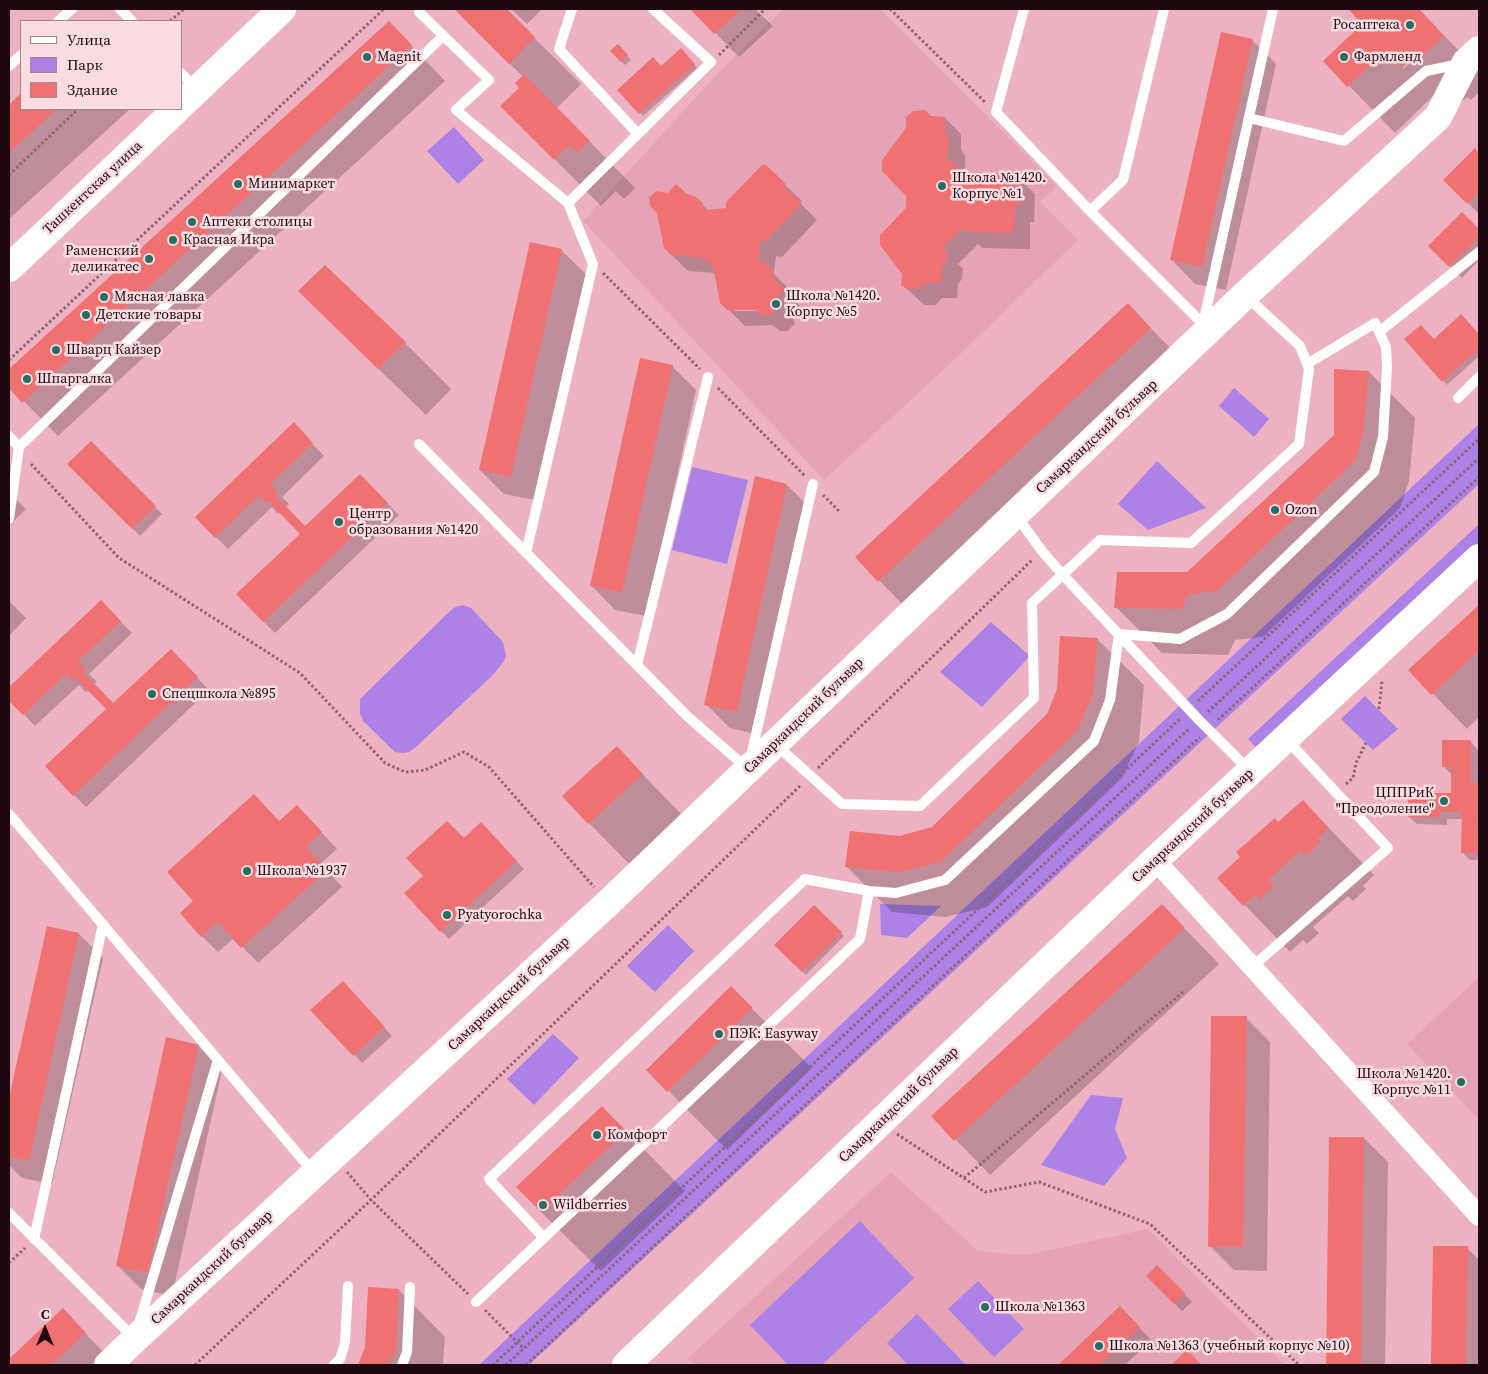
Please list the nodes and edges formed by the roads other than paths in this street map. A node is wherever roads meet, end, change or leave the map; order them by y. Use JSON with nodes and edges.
{"nodes":[{"id":1,"x":72,"y":9,"type":"edge"},
{"id":2,"x":120,"y":9,"type":"edge"},
{"id":3,"x":282,"y":9,"type":"edge"},
{"id":4,"x":419,"y":9,"type":"edge"},
{"id":5,"x":572,"y":9,"type":"edge"},
{"id":6,"x":652,"y":9,"type":"edge"},
{"id":7,"x":1024,"y":9,"type":"edge"},
{"id":8,"x":1164,"y":9,"type":"edge"},
{"id":9,"x":1273,"y":9,"type":"edge"},
{"id":10,"x":59,"y":20,"type":"edge"},
{"id":11,"x":131,"y":20,"type":"edge"},
{"id":12,"x":444,"y":36,"type":"junction"},
{"id":13,"x":20,"y":56,"type":"edge"},
{"id":14,"x":1473,"y":56,"type":"edge"},
{"id":15,"x":9,"y":66,"type":"edge"},
{"id":16,"x":186,"y":89,"type":"edge"},
{"id":17,"x":176,"y":110,"type":"edge"},
{"id":18,"x":1248,"y":118,"type":"junction"},
{"id":19,"x":638,"y":134,"type":"junction"},
{"id":20,"x":568,"y":203,"type":"junction"},
{"id":21,"x":1090,"y":211,"type":"junction"},
{"id":22,"x":1479,"y":252,"type":"edge"},
{"id":23,"x":9,"y":268,"type":"edge"},
{"id":24,"x":1246,"y":296,"type":"junction"},
{"id":25,"x":1206,"y":327,"type":"junction"},
{"id":26,"x":1379,"y":332,"type":"junction"},
{"id":27,"x":1307,"y":364,"type":"junction"},
{"id":28,"x":708,"y":377,"type":"dead end"},
{"id":29,"x":1479,"y":377,"type":"edge"},
{"id":30,"x":1458,"y":398,"type":"dead end"},
{"id":31,"x":9,"y":436,"type":"edge"},
{"id":32,"x":419,"y":444,"type":"dead end"},
{"id":33,"x":19,"y":447,"type":"junction"},
{"id":34,"x":813,"y":484,"type":"dead end"},
{"id":35,"x":1015,"y":514,"type":"junction"},
{"id":36,"x":9,"y":519,"type":"edge"},
{"id":37,"x":526,"y":553,"type":"junction"},
{"id":38,"x":1479,"y":558,"type":"edge"},
{"id":39,"x":1062,"y":574,"type":"junction"},
{"id":40,"x":1120,"y":634,"type":"junction"},
{"id":41,"x":637,"y":665,"type":"junction"},
{"id":42,"x":1286,"y":739,"type":"junction"},
{"id":43,"x":775,"y":744,"type":"junction"},
{"id":44,"x":748,"y":769,"type":"junction"},
{"id":45,"x":1251,"y":772,"type":"junction"},
{"id":46,"x":9,"y":814,"type":"edge"},
{"id":47,"x":1155,"y":860,"type":"junction"},
{"id":48,"x":869,"y":891,"type":"junction"},
{"id":49,"x":103,"y":924,"type":"junction"},
{"id":50,"x":1252,"y":967,"type":"junction"},
{"id":51,"x":218,"y":1060,"type":"junction"},
{"id":52,"x":324,"y":1165,"type":"junction"},
{"id":53,"x":9,"y":1213,"type":"edge"},
{"id":54,"x":1479,"y":1216,"type":"edge"},
{"id":55,"x":544,"y":1238,"type":"junction"},
{"id":56,"x":34,"y":1239,"type":"junction"},
{"id":57,"x":348,"y":1286,"type":"dead end"},
{"id":58,"x":410,"y":1287,"type":"dead end"},
{"id":59,"x":476,"y":1302,"type":"road end"},
{"id":60,"x":135,"y":1339,"type":"junction"},
{"id":61,"x":108,"y":1365,"type":"edge"},
{"id":62,"x":334,"y":1365,"type":"edge"},
{"id":63,"x":402,"y":1365,"type":"edge"},
{"id":64,"x":626,"y":1365,"type":"edge"}],
"edges":[{"from":1,"to":10,"type":"lane"},
{"from":2,"to":11,"type":"lane"},
{"from":3,"to":16,"type":"street"},
{"from":4,"to":12,"type":"lane"},
{"from":5,"to":19,"type":"lane"},
{"from":6,"to":19,"type":"lane"},
{"from":7,"to":21,"type":"lane"},
{"from":8,"to":21,"type":"lane"},
{"from":9,"to":18,"type":"lane"},
{"from":12,"to":20,"type":"lane"},
{"from":12,"to":33,"type":"lane"},
{"from":13,"to":15,"type":"lane"},
{"from":14,"to":18,"type":"lane"},
{"from":14,"to":24,"type":"street","name":"Самаркандский бульвар"},
{"from":17,"to":23,"type":"street","name":"Ташкентская улица"},
{"from":18,"to":25,"type":"lane"},
{"from":19,"to":20,"type":"lane"},
{"from":20,"to":37,"type":"lane"},
{"from":21,"to":25,"type":"lane"},
{"from":22,"to":26,"type":"lane"},
{"from":24,"to":25,"type":"street","name":"Самаркандский бульвар"},
{"from":24,"to":27,"type":"lane"},
{"from":25,"to":35,"type":"street","name":"Самаркандский бульвар"},
{"from":26,"to":27,"type":"lane"},
{"from":26,"to":40,"type":"lane"},
{"from":27,"to":39,"type":"lane"},
{"from":28,"to":41,"type":"lane"},
{"from":29,"to":30,"type":"lane"},
{"from":31,"to":33,"type":"lane"},
{"from":32,"to":37,"type":"lane"},
{"from":33,"to":36,"type":"lane"},
{"from":34,"to":44,"type":"lane"},
{"from":35,"to":39,"type":"lane"},
{"from":35,"to":43,"type":"street","name":"Самаркандский бульвар"},
{"from":37,"to":41,"type":"lane"},
{"from":38,"to":42,"type":"street","name":"Самаркандский бульвар"},
{"from":39,"to":40,"type":"lane"},
{"from":39,"to":43,"type":"lane"},
{"from":40,"to":45,"type":"lane"},
{"from":40,"to":48,"type":"lane"},
{"from":41,"to":44,"type":"lane"},
{"from":42,"to":45,"type":"street","name":"Самаркандский бульвар"},
{"from":42,"to":50,"type":"lane"},
{"from":43,"to":44,"type":"street","name":"Самаркандский бульвар"},
{"from":44,"to":52,"type":"street","name":"Самаркандский бульвар"},
{"from":45,"to":47,"type":"street","name":"Самаркандский бульвар"},
{"from":46,"to":49,"type":"lane"},
{"from":47,"to":50,"type":"street"},
{"from":47,"to":64,"type":"street","name":"Самаркандский бульвар"},
{"from":48,"to":55,"type":"lane"},
{"from":48,"to":55,"type":"lane"},
{"from":49,"to":51,"type":"lane"},
{"from":49,"to":56,"type":"lane"},
{"from":50,"to":54,"type":"street"},
{"from":51,"to":52,"type":"lane"},
{"from":51,"to":60,"type":"lane"},
{"from":52,"to":60,"type":"street","name":"Самаркандский бульвар"},
{"from":53,"to":56,"type":"lane"},
{"from":55,"to":59,"type":"lane"},
{"from":56,"to":60,"type":"lane"},
{"from":57,"to":62,"type":"lane"},
{"from":58,"to":63,"type":"lane"},
{"from":60,"to":61,"type":"street","name":"Самаркандский бульвар"}]}
